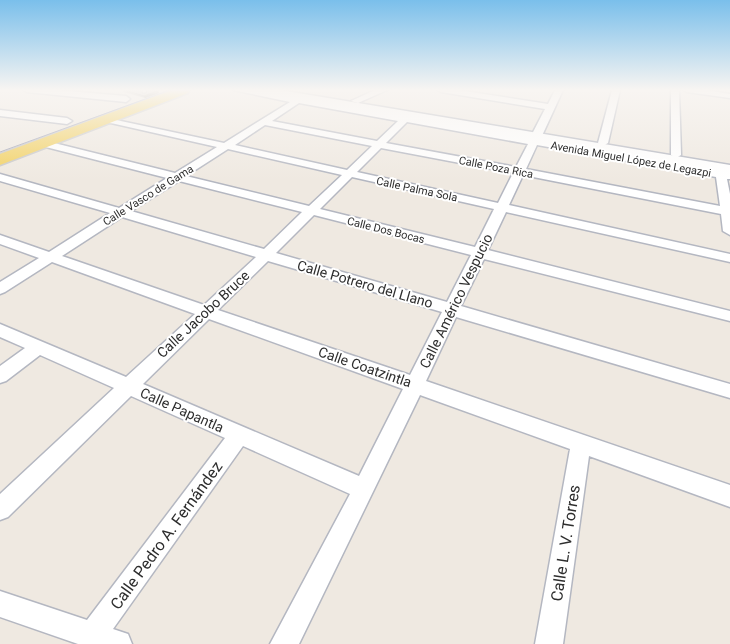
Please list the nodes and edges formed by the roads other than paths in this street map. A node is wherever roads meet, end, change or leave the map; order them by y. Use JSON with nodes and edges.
{"nodes":[{"id":1,"x":68,"y":120,"type":"edge"},
{"id":2,"x":102,"y":120,"type":"edge"},
{"id":3,"x":110,"y":120,"type":"edge"},
{"id":4,"x":265,"y":120,"type":"edge"},
{"id":5,"x":404,"y":120,"type":"edge"},
{"id":6,"x":413,"y":120,"type":"edge"},
{"id":7,"x":436,"y":120,"type":"edge"},
{"id":8,"x":451,"y":120,"type":"edge"},
{"id":9,"x":544,"y":120,"type":"edge"},
{"id":10,"x":609,"y":120,"type":"edge"},
{"id":11,"x":675,"y":120,"type":"edge"},
{"id":12,"x":263,"y":122,"type":"junction"},
{"id":13,"x":25,"y":136,"type":"dead end"},
{"id":14,"x":536,"y":137,"type":"junction"},
{"id":15,"x":42,"y":143,"type":"junction"},
{"id":16,"x":603,"y":143,"type":"junction"},
{"id":17,"x":378,"y":144,"type":"junction"},
{"id":18,"x":224,"y":146,"type":"junction"},
{"id":19,"x":676,"y":155,"type":"junction"},
{"id":20,"x":0,"y":160,"type":"edge"},
{"id":21,"x":730,"y":164,"type":"edge"},
{"id":22,"x":519,"y":171,"type":"junction"},
{"id":23,"x":727,"y":173,"type":"edge"},
{"id":24,"x":348,"y":174,"type":"junction"},
{"id":25,"x":0,"y":177,"type":"edge"},
{"id":26,"x":176,"y":177,"type":"junction"},
{"id":27,"x":502,"y":208,"type":"junction"},
{"id":28,"x":310,"y":211,"type":"junction"},
{"id":29,"x":120,"y":212,"type":"junction"},
{"id":30,"x":728,"y":212,"type":"edge"},
{"id":31,"x":730,"y":232,"type":"edge"},
{"id":32,"x":0,"y":239,"type":"edge"},
{"id":33,"x":480,"y":254,"type":"junction"},
{"id":34,"x":266,"y":255,"type":"junction"},
{"id":35,"x":50,"y":257,"type":"junction"},
{"id":36,"x":730,"y":258,"type":"edge"},
{"id":37,"x":0,"y":289,"type":"edge"},
{"id":38,"x":452,"y":309,"type":"junction"},
{"id":39,"x":207,"y":311,"type":"junction"},
{"id":40,"x":730,"y":316,"type":"edge"},
{"id":41,"x":0,"y":330,"type":"edge"},
{"id":42,"x":38,"y":348,"type":"junction"},
{"id":43,"x":0,"y":376,"type":"edge"},
{"id":44,"x":415,"y":384,"type":"junction"},
{"id":45,"x":127,"y":386,"type":"junction"},
{"id":46,"x":730,"y":391,"type":"edge"},
{"id":47,"x":239,"y":435,"type":"junction"},
{"id":48,"x":581,"y":442,"type":"junction"},
{"id":49,"x":364,"y":489,"type":"junction"},
{"id":50,"x":730,"y":496,"type":"edge"},
{"id":51,"x":0,"y":509,"type":"edge"},
{"id":52,"x":0,"y":604,"type":"edge"},
{"id":53,"x":92,"y":635,"type":"junction"},
{"id":54,"x":118,"y":644,"type":"edge"},
{"id":55,"x":284,"y":644,"type":"edge"},
{"id":56,"x":549,"y":644,"type":"edge"}],
"edges":[{"from":1,"to":13,"type":"main road"},
{"from":2,"to":15,"type":"main road"},
{"from":3,"to":18,"type":"street","name":"Calle Palma Sola"},
{"from":4,"to":12,"type":"street","name":"Calle Vasco de Gama"},
{"from":5,"to":17,"type":"street","name":"Calle Jacobo Bruce"},
{"from":6,"to":14,"type":"street","name":"Avenida Miguel López de Legazpi"},
{"from":7,"to":14,"type":"main road","name":"Avenida Miguel López de Legazpi"},
{"from":8,"to":14,"type":"main road","name":"Avenida Miguel López de Legazpi"},
{"from":9,"to":14,"type":"street","name":"Calle Américo Vespucio"},
{"from":10,"to":16,"type":"street"},
{"from":11,"to":19,"type":"street"},
{"from":12,"to":17,"type":"street","name":"Calle Poza Rica"},
{"from":12,"to":18,"type":"street","name":"Calle Vasco de Gama"},
{"from":14,"to":16,"type":"main road","name":"Avenida Miguel López de Legazpi"},
{"from":14,"to":22,"type":"street","name":"Calle Américo Vespucio"},
{"from":14,"to":23,"type":"main road","name":"Avenida Miguel López de Legazpi"},
{"from":15,"to":20,"type":"main road"},
{"from":15,"to":26,"type":"street","name":"Calle Dos Bocas"},
{"from":16,"to":19,"type":"main road","name":"Avenida Miguel López de Legazpi"},
{"from":17,"to":22,"type":"street","name":"Calle Poza Rica"},
{"from":17,"to":24,"type":"street","name":"Calle Jacobo Bruce"},
{"from":18,"to":24,"type":"street","name":"Calle Palma Sola"},
{"from":18,"to":26,"type":"street","name":"Calle Vasco de Gama"},
{"from":19,"to":21,"type":"main road","name":"Avenida Miguel López de Legazpi"},
{"from":22,"to":27,"type":"street","name":"Calle Américo Vespucio"},
{"from":22,"to":30,"type":"street","name":"Calle Poza Rica"},
{"from":23,"to":30,"type":"street"},
{"from":24,"to":27,"type":"street","name":"Calle Palma Sola"},
{"from":24,"to":28,"type":"street","name":"Calle Jacobo Bruce"},
{"from":25,"to":29,"type":"street","name":"Calle Potrero del Llano"},
{"from":26,"to":28,"type":"street","name":"Calle Dos Bocas"},
{"from":26,"to":29,"type":"street","name":"Calle Vasco de Gama"},
{"from":27,"to":33,"type":"street","name":"Calle Américo Vespucio"},
{"from":27,"to":36,"type":"street","name":"Calle Palma Sola"},
{"from":28,"to":33,"type":"street","name":"Calle Dos Bocas"},
{"from":28,"to":34,"type":"street","name":"Calle Jacobo Bruce"},
{"from":29,"to":34,"type":"street","name":"Calle Potrero del Llano"},
{"from":29,"to":35,"type":"street","name":"Calle Vasco de Gama"},
{"from":30,"to":31,"type":"street"},
{"from":32,"to":35,"type":"street","name":"Calle Coatzintla"},
{"from":33,"to":38,"type":"street","name":"Calle Américo Vespucio"},
{"from":33,"to":40,"type":"street","name":"Calle Dos Bocas"},
{"from":34,"to":38,"type":"street","name":"Calle Potrero del Llano"},
{"from":34,"to":39,"type":"street","name":"Calle Jacobo Bruce"},
{"from":35,"to":37,"type":"street","name":"Calle Vasco de Gama"},
{"from":35,"to":39,"type":"street","name":"Calle Coatzintla"},
{"from":38,"to":44,"type":"street","name":"Calle Américo Vespucio"},
{"from":38,"to":46,"type":"street","name":"Calle Potrero del Llano"},
{"from":39,"to":44,"type":"street","name":"Calle Coatzintla"},
{"from":39,"to":45,"type":"street","name":"Calle Jacobo Bruce"},
{"from":41,"to":42,"type":"street","name":"Calle Papantla"},
{"from":42,"to":43,"type":"street"},
{"from":42,"to":45,"type":"street","name":"Calle Papantla"},
{"from":44,"to":48,"type":"street","name":"Calle Coatzintla"},
{"from":44,"to":49,"type":"street","name":"Calle Américo Vespucio"},
{"from":45,"to":47,"type":"street","name":"Calle Papantla"},
{"from":45,"to":51,"type":"street","name":"Calle Jacobo Bruce"},
{"from":47,"to":49,"type":"street","name":"Calle Papantla"},
{"from":47,"to":53,"type":"street","name":"Calle Pedro A. Fernández"},
{"from":48,"to":50,"type":"street","name":"Calle Coatzintla"},
{"from":48,"to":56,"type":"street","name":"Calle L. V. Torres"},
{"from":49,"to":55,"type":"street","name":"Calle Américo Vespucio"},
{"from":52,"to":53,"type":"street"},
{"from":53,"to":54,"type":"street"}]}
